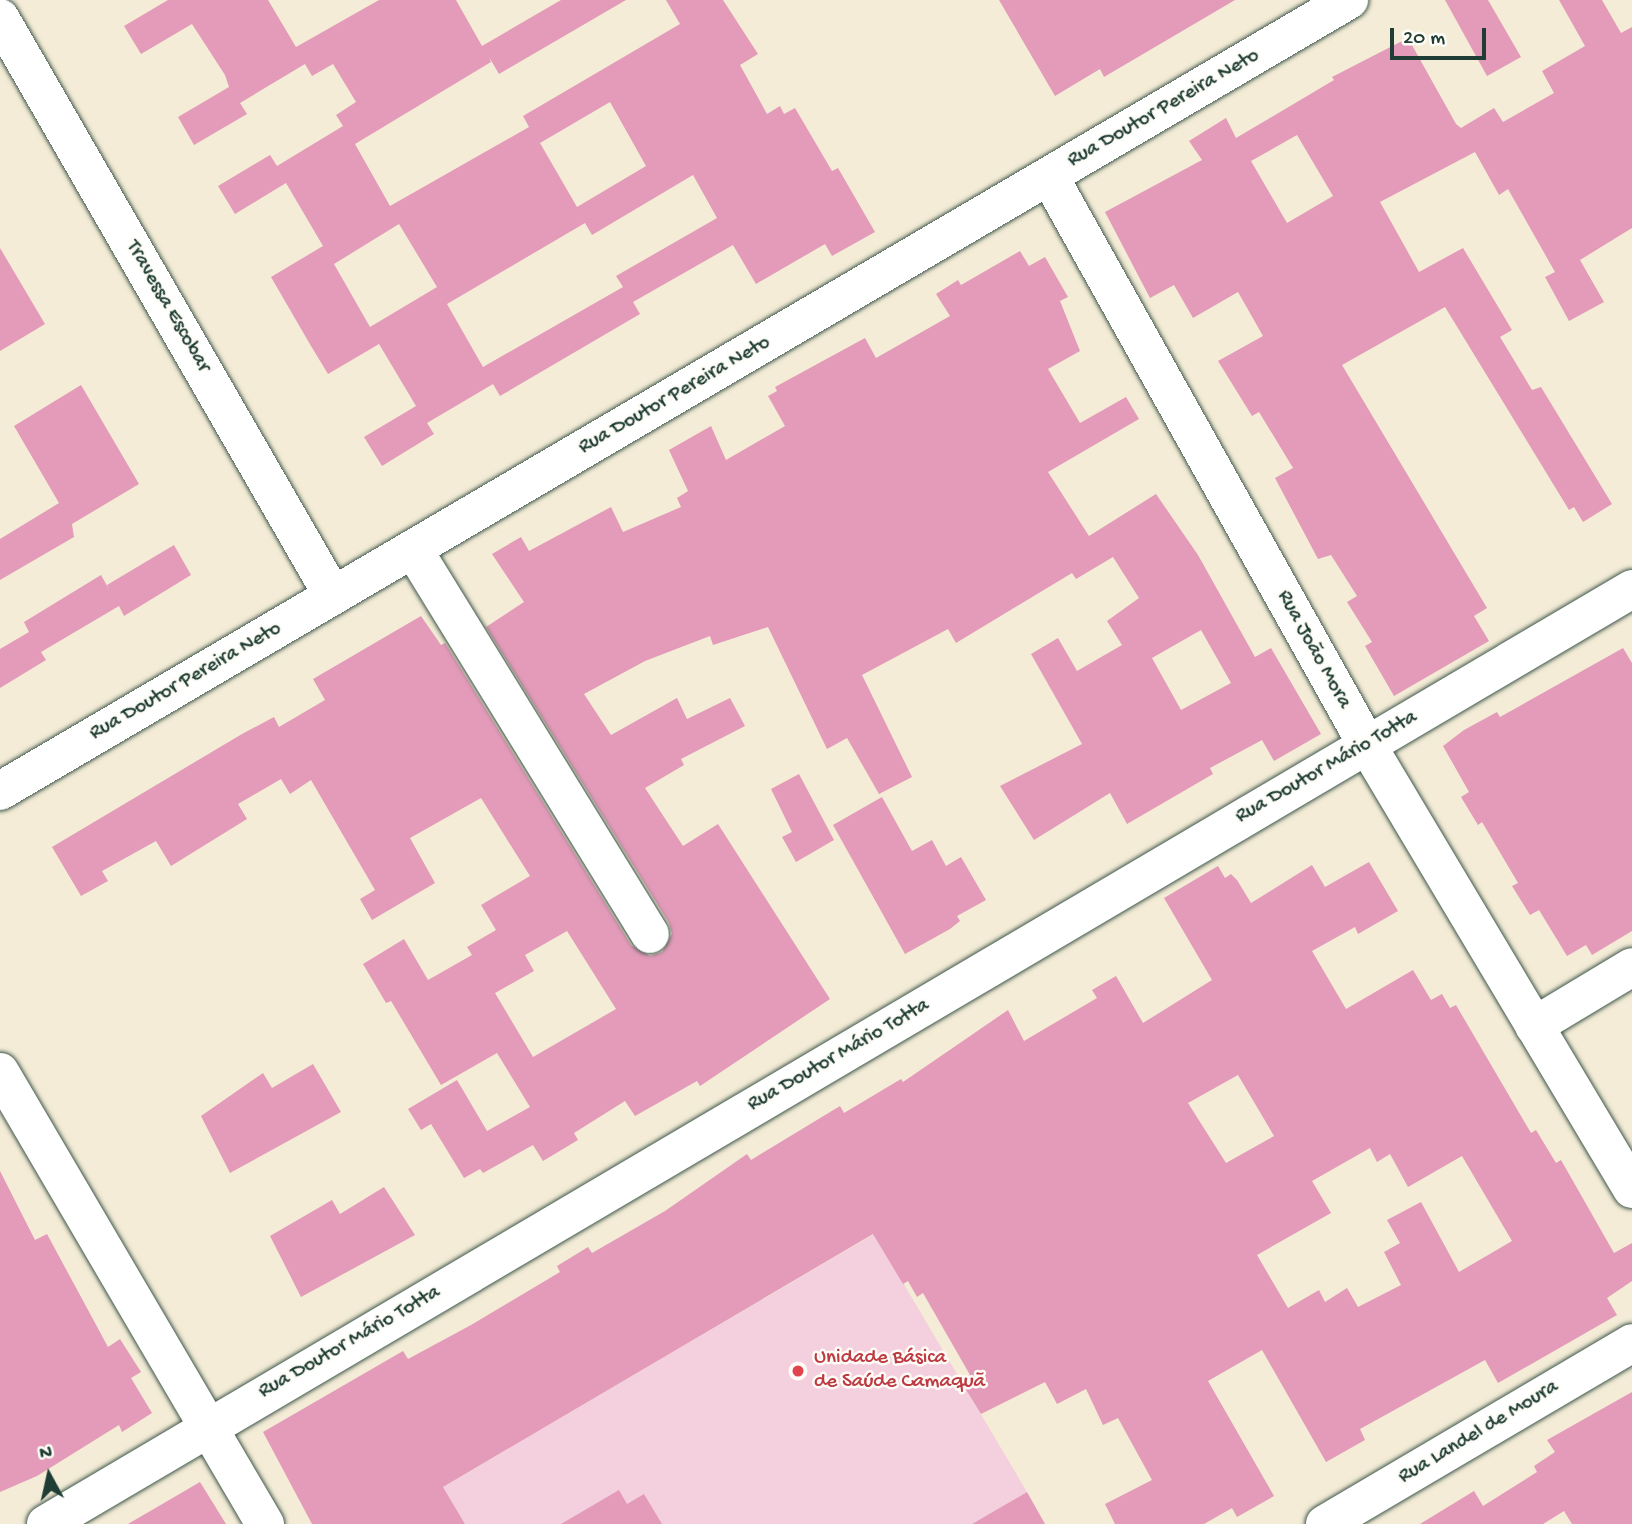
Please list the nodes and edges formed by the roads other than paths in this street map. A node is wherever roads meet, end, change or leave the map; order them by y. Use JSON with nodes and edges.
{"nodes":[{"id":1,"x":1349,"y":0,"type":"edge"},
{"id":2,"x":0,"y":18,"type":"edge"},
{"id":3,"x":1049,"y":176,"type":"junction"},
{"id":4,"x":412,"y":549,"type":"junction"},
{"id":5,"x":1632,"y":589,"type":"edge"},
{"id":6,"x":333,"y":596,"type":"junction"},
{"id":7,"x":1367,"y":745,"type":"junction"},
{"id":8,"x":0,"y":791,"type":"edge"},
{"id":9,"x":650,"y":934,"type":"dead end"},
{"id":10,"x":1632,"y":967,"type":"edge"},
{"id":11,"x":1534,"y":1026,"type":"junction"},
{"id":12,"x":0,"y":1072,"type":"edge"},
{"id":13,"x":1632,"y":1189,"type":"edge"},
{"id":14,"x":1632,"y":1343,"type":"edge"},
{"id":15,"x":208,"y":1427,"type":"junction"},
{"id":16,"x":46,"y":1524,"type":"edge"},
{"id":17,"x":265,"y":1524,"type":"edge"},
{"id":18,"x":1325,"y":1524,"type":"edge"}],
"edges":[{"from":1,"to":3,"type":"street","name":"Rua Doutor Pereira Neto"},
{"from":2,"to":6,"type":"street","name":"Travessa Escobar"},
{"from":3,"to":4,"type":"street","name":"Rua Doutor Pereira Neto"},
{"from":3,"to":7,"type":"street","name":"Rua João Mora"},
{"from":4,"to":6,"type":"street","name":"Rua Doutor Pereira Neto"},
{"from":4,"to":9,"type":"street"},
{"from":5,"to":7,"type":"street","name":"Rua Doutor Mário Totta"},
{"from":6,"to":8,"type":"street","name":"Rua Doutor Pereira Neto"},
{"from":7,"to":11,"type":"street","name":"Rua João Mora"},
{"from":7,"to":15,"type":"street","name":"Rua Doutor Mário Totta"},
{"from":10,"to":11,"type":"street"},
{"from":11,"to":13,"type":"street","name":"Rua João Mora"},
{"from":12,"to":15,"type":"street"},
{"from":14,"to":18,"type":"street","name":"Rua Landel de Moura"},
{"from":15,"to":16,"type":"street","name":"Rua Doutor Mário Totta"},
{"from":15,"to":17,"type":"street"}]}
